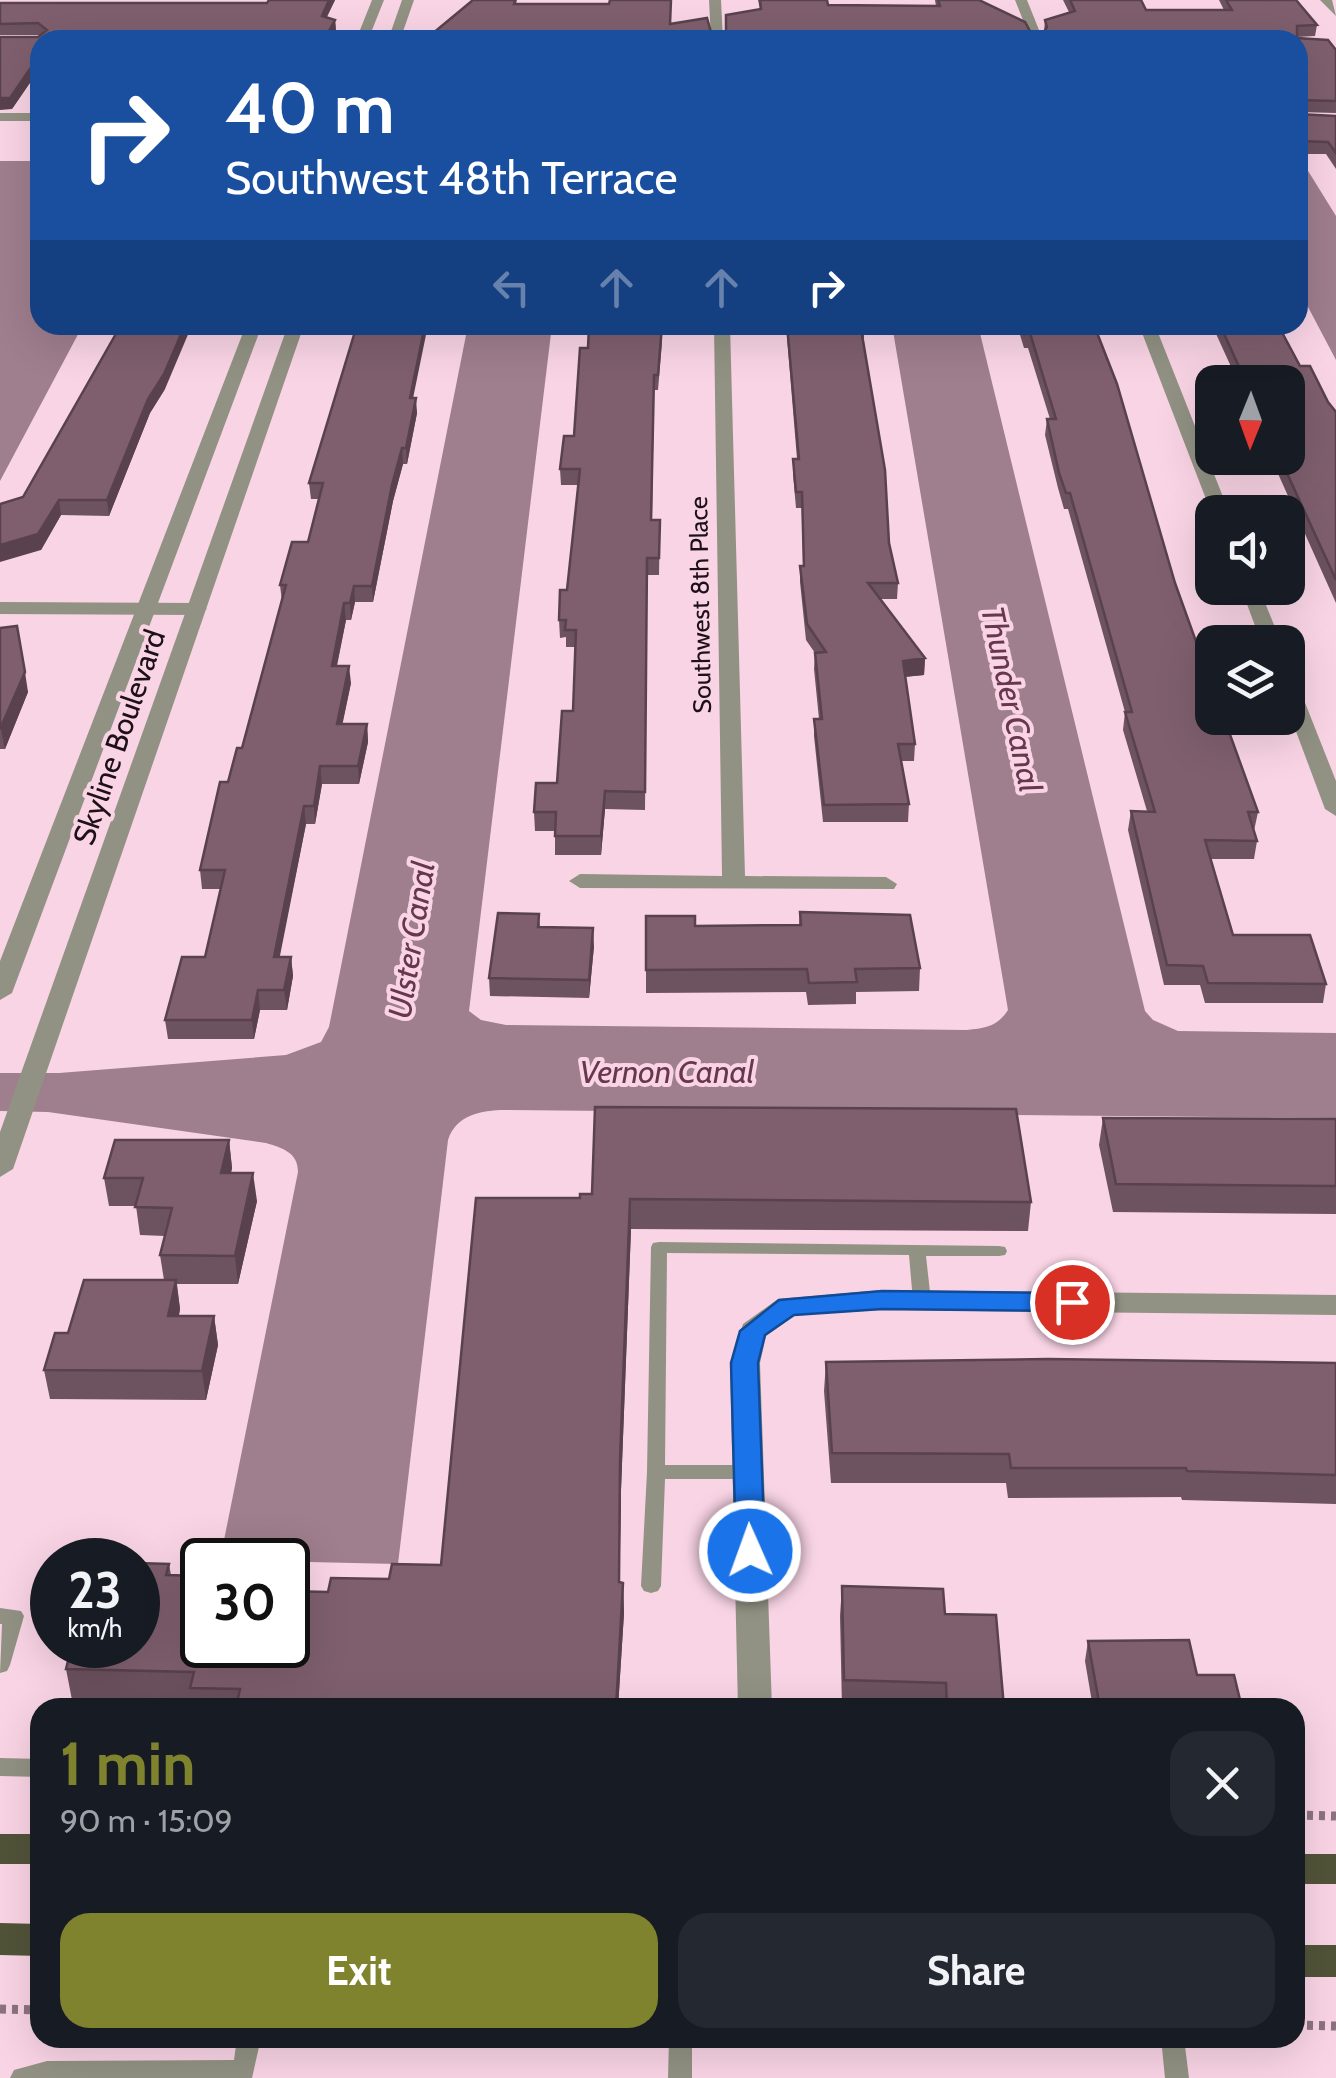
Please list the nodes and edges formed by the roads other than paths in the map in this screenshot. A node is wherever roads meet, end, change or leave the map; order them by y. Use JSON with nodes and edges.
{"nodes":[{"id":1,"x":378,"y":0,"type":"edge"},
{"id":2,"x":408,"y":0,"type":"edge"},
{"id":3,"x":714,"y":0,"type":"edge"},
{"id":4,"x":1020,"y":0,"type":"edge"},
{"id":5,"x":1326,"y":0,"type":"edge"},
{"id":6,"x":1336,"y":14,"type":"edge"},
{"id":7,"x":366,"y":30,"type":"edge"},
{"id":8,"x":398,"y":30,"type":"edge"},
{"id":9,"x":717,"y":30,"type":"edge"},
{"id":10,"x":1033,"y":30,"type":"edge"},
{"id":11,"x":0,"y":117,"type":"edge"},
{"id":12,"x":30,"y":117,"type":"edge"},
{"id":13,"x":250,"y":335,"type":"edge"},
{"id":14,"x":293,"y":335,"type":"edge"},
{"id":15,"x":722,"y":335,"type":"edge"},
{"id":16,"x":1151,"y":335,"type":"edge"},
{"id":17,"x":1213,"y":495,"type":"edge"},
{"id":18,"x":0,"y":608,"type":"edge"},
{"id":19,"x":146,"y":608,"type":"junction"},
{"id":20,"x":198,"y":609,"type":"junction"},
{"id":21,"x":1305,"y":729,"type":"edge"},
{"id":22,"x":1336,"y":809,"type":"edge"},
{"id":23,"x":580,"y":881,"type":"dead end"},
{"id":24,"x":734,"y":883,"type":"junction"},
{"id":25,"x":886,"y":884,"type":"dead end"},
{"id":26,"x":0,"y":993,"type":"edge"},
{"id":27,"x":0,"y":1168,"type":"edge"},
{"id":28,"x":917,"y":1250,"type":"junction"},
{"id":29,"x":998,"y":1251,"type":"dead end"},
{"id":30,"x":922,"y":1300,"type":"junction"},
{"id":31,"x":1336,"y":1305,"type":"edge"},
{"id":32,"x":656,"y":1472,"type":"junction"},
{"id":33,"x":748,"y":1472,"type":"junction"},
{"id":34,"x":652,"y":1586,"type":"dead end"},
{"id":35,"x":0,"y":1616,"type":"edge"},
{"id":36,"x":0,"y":1665,"type":"edge"},
{"id":37,"x":755,"y":1698,"type":"edge"},
{"id":38,"x":0,"y":1767,"type":"edge"},
{"id":39,"x":30,"y":1768,"type":"edge"},
{"id":40,"x":0,"y":1849,"type":"edge"},
{"id":41,"x":30,"y":1850,"type":"edge"},
{"id":42,"x":1305,"y":1869,"type":"edge"},
{"id":43,"x":1336,"y":1870,"type":"edge"},
{"id":44,"x":0,"y":1939,"type":"edge"},
{"id":45,"x":30,"y":1940,"type":"edge"},
{"id":46,"x":1305,"y":1960,"type":"edge"},
{"id":47,"x":1336,"y":1961,"type":"edge"},
{"id":48,"x":247,"y":2048,"type":"edge"},
{"id":49,"x":681,"y":2048,"type":"edge"},
{"id":50,"x":1174,"y":2048,"type":"edge"},
{"id":51,"x":22,"y":2078,"type":"edge"},
{"id":52,"x":680,"y":2078,"type":"edge"},
{"id":53,"x":1178,"y":2078,"type":"edge"}],
"edges":[{"from":1,"to":7,"type":"street"},
{"from":2,"to":8,"type":"street"},
{"from":3,"to":9,"type":"street"},
{"from":4,"to":10,"type":"street"},
{"from":5,"to":6,"type":"street"},
{"from":11,"to":12,"type":"street"},
{"from":13,"to":19,"type":"street","name":"Skyline Boulevard"},
{"from":14,"to":20,"type":"street","name":"Skyline Boulevard"},
{"from":15,"to":24,"type":"street","name":"Southwest 8th Place"},
{"from":16,"to":17,"type":"street"},
{"from":18,"to":19,"type":"street"},
{"from":19,"to":20,"type":"street"},
{"from":19,"to":26,"type":"street","name":"Skyline Boulevard"},
{"from":20,"to":27,"type":"street","name":"Skyline Boulevard"},
{"from":21,"to":22,"type":"street"},
{"from":23,"to":24,"type":"street"},
{"from":24,"to":25,"type":"street"},
{"from":28,"to":29,"type":"lane"},
{"from":28,"to":30,"type":"lane"},
{"from":28,"to":32,"type":"lane"},
{"from":30,"to":31,"type":"street"},
{"from":30,"to":33,"type":"street"},
{"from":32,"to":33,"type":"lane"},
{"from":32,"to":34,"type":"lane"},
{"from":33,"to":37,"type":"street"},
{"from":35,"to":36,"type":"lane"},
{"from":38,"to":39,"type":"lane"},
{"from":40,"to":41,"type":"main road"},
{"from":42,"to":43,"type":"main road"},
{"from":44,"to":45,"type":"main road"},
{"from":46,"to":47,"type":"main road"},
{"from":48,"to":51,"type":"lane"},
{"from":49,"to":52,"type":"lane"},
{"from":50,"to":53,"type":"lane"}]}
